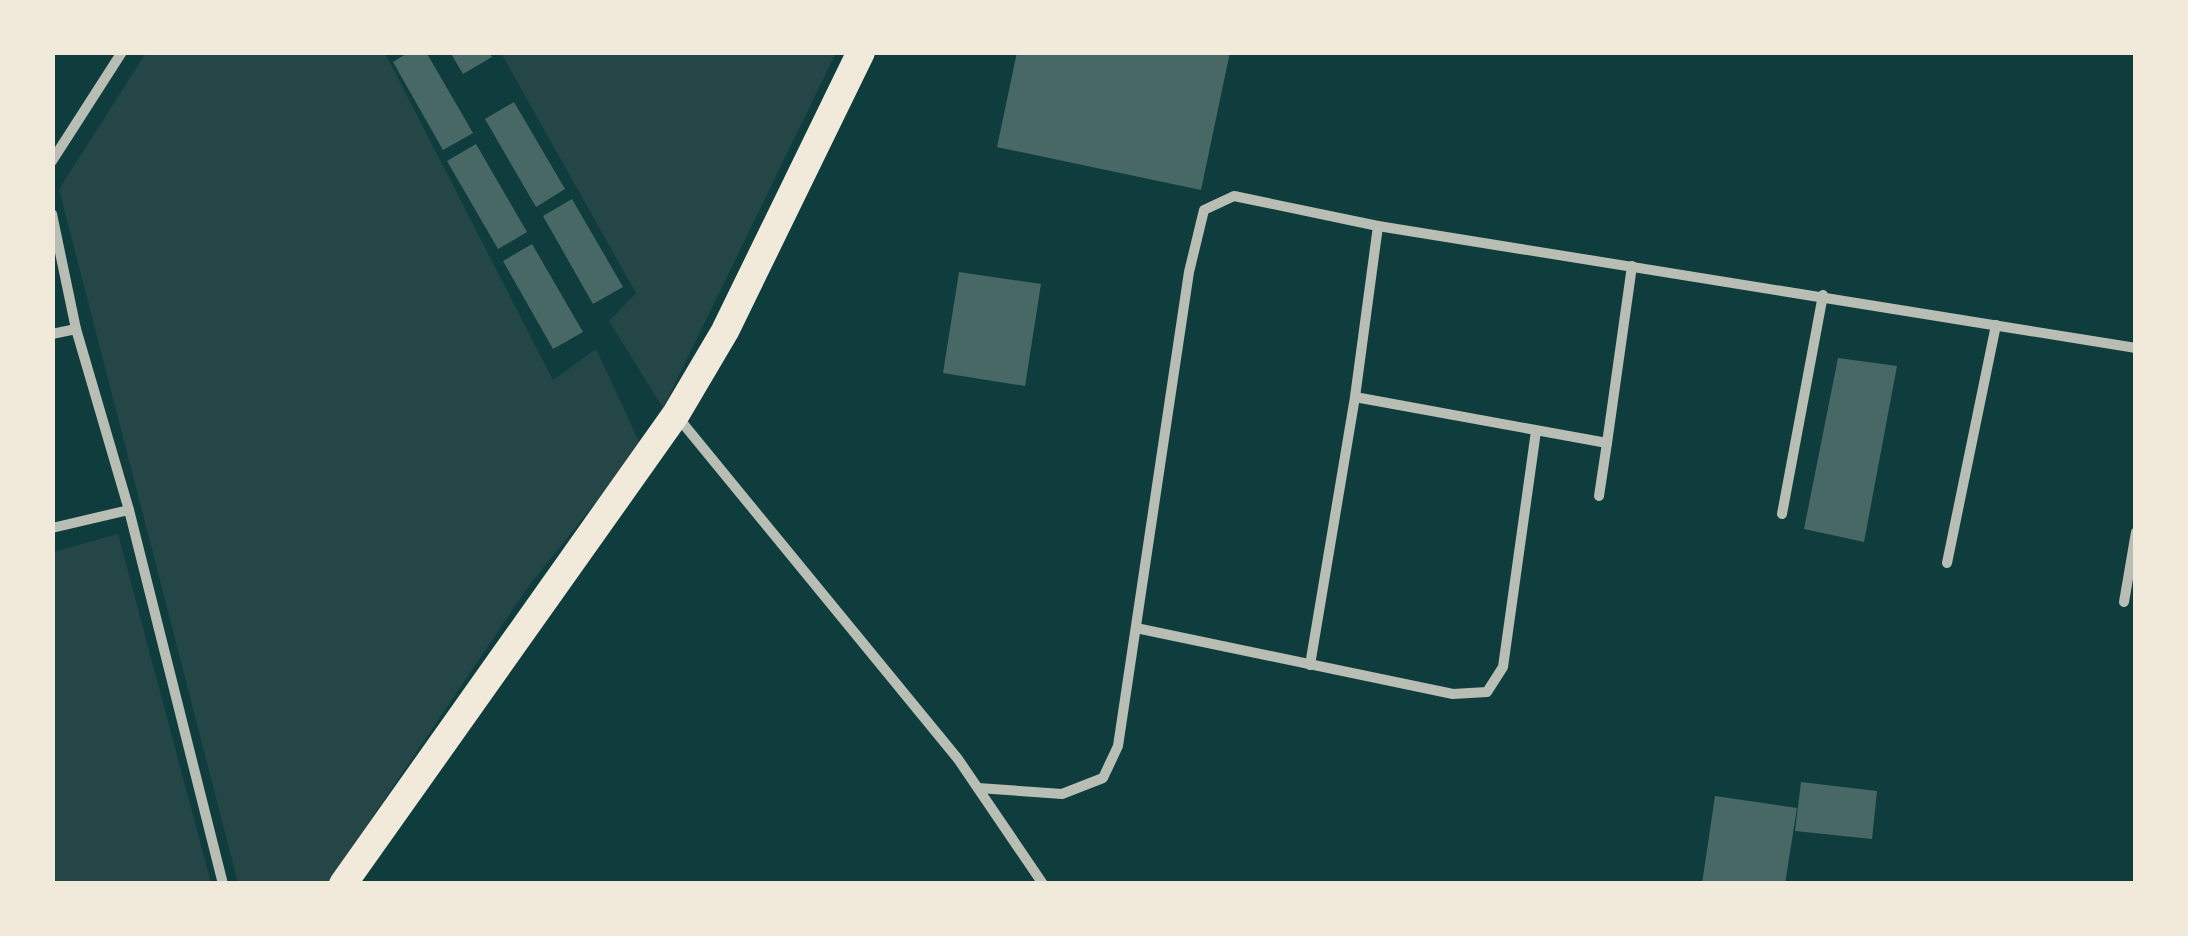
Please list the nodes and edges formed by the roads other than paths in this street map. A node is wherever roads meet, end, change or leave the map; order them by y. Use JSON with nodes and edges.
{"nodes":[{"id":1,"x":122,"y":52,"type":"edge"},
{"id":2,"x":860,"y":52,"type":"edge"},
{"id":3,"x":52,"y":161,"type":"edge"},
{"id":4,"x":52,"y":214,"type":"edge"},
{"id":5,"x":1378,"y":226,"type":"junction"},
{"id":6,"x":1632,"y":266,"type":"junction"},
{"id":7,"x":1823,"y":295,"type":"junction"},
{"id":8,"x":1996,"y":324,"type":"junction"},
{"id":9,"x":76,"y":328,"type":"junction"},
{"id":10,"x":52,"y":334,"type":"edge"},
{"id":11,"x":2136,"y":348,"type":"edge"},
{"id":12,"x":1355,"y":397,"type":"junction"},
{"id":13,"x":676,"y":414,"type":"junction"},
{"id":14,"x":1536,"y":430,"type":"junction"},
{"id":15,"x":1607,"y":443,"type":"junction"},
{"id":16,"x":1598,"y":496,"type":"dead end"},
{"id":17,"x":130,"y":510,"type":"junction"},
{"id":18,"x":1782,"y":514,"type":"dead end"},
{"id":19,"x":52,"y":528,"type":"edge"},
{"id":20,"x":2136,"y":532,"type":"edge"},
{"id":21,"x":1946,"y":564,"type":"dead end"},
{"id":22,"x":2124,"y":602,"type":"dead end"},
{"id":23,"x":1136,"y":628,"type":"junction"},
{"id":24,"x":1310,"y":665,"type":"junction"},
{"id":25,"x":978,"y":788,"type":"junction"},
{"id":26,"x":223,"y":884,"type":"edge"},
{"id":27,"x":343,"y":884,"type":"edge"},
{"id":28,"x":1043,"y":884,"type":"edge"}],
"edges":[{"from":1,"to":3,"type":"street"},
{"from":2,"to":13,"type":"highway"},
{"from":4,"to":9,"type":"street"},
{"from":5,"to":6,"type":"street"},
{"from":5,"to":12,"type":"street"},
{"from":5,"to":23,"type":"street"},
{"from":6,"to":7,"type":"street"},
{"from":6,"to":15,"type":"street"},
{"from":7,"to":8,"type":"street"},
{"from":7,"to":18,"type":"street"},
{"from":8,"to":11,"type":"street"},
{"from":8,"to":21,"type":"street"},
{"from":9,"to":10,"type":"street"},
{"from":9,"to":17,"type":"street"},
{"from":12,"to":14,"type":"street"},
{"from":12,"to":24,"type":"street"},
{"from":13,"to":25,"type":"street"},
{"from":13,"to":27,"type":"highway"},
{"from":14,"to":15,"type":"street"},
{"from":14,"to":24,"type":"street"},
{"from":15,"to":16,"type":"street"},
{"from":17,"to":19,"type":"street"},
{"from":17,"to":26,"type":"street"},
{"from":20,"to":22,"type":"street"},
{"from":23,"to":24,"type":"street"},
{"from":23,"to":25,"type":"street"},
{"from":25,"to":28,"type":"street"}]}
